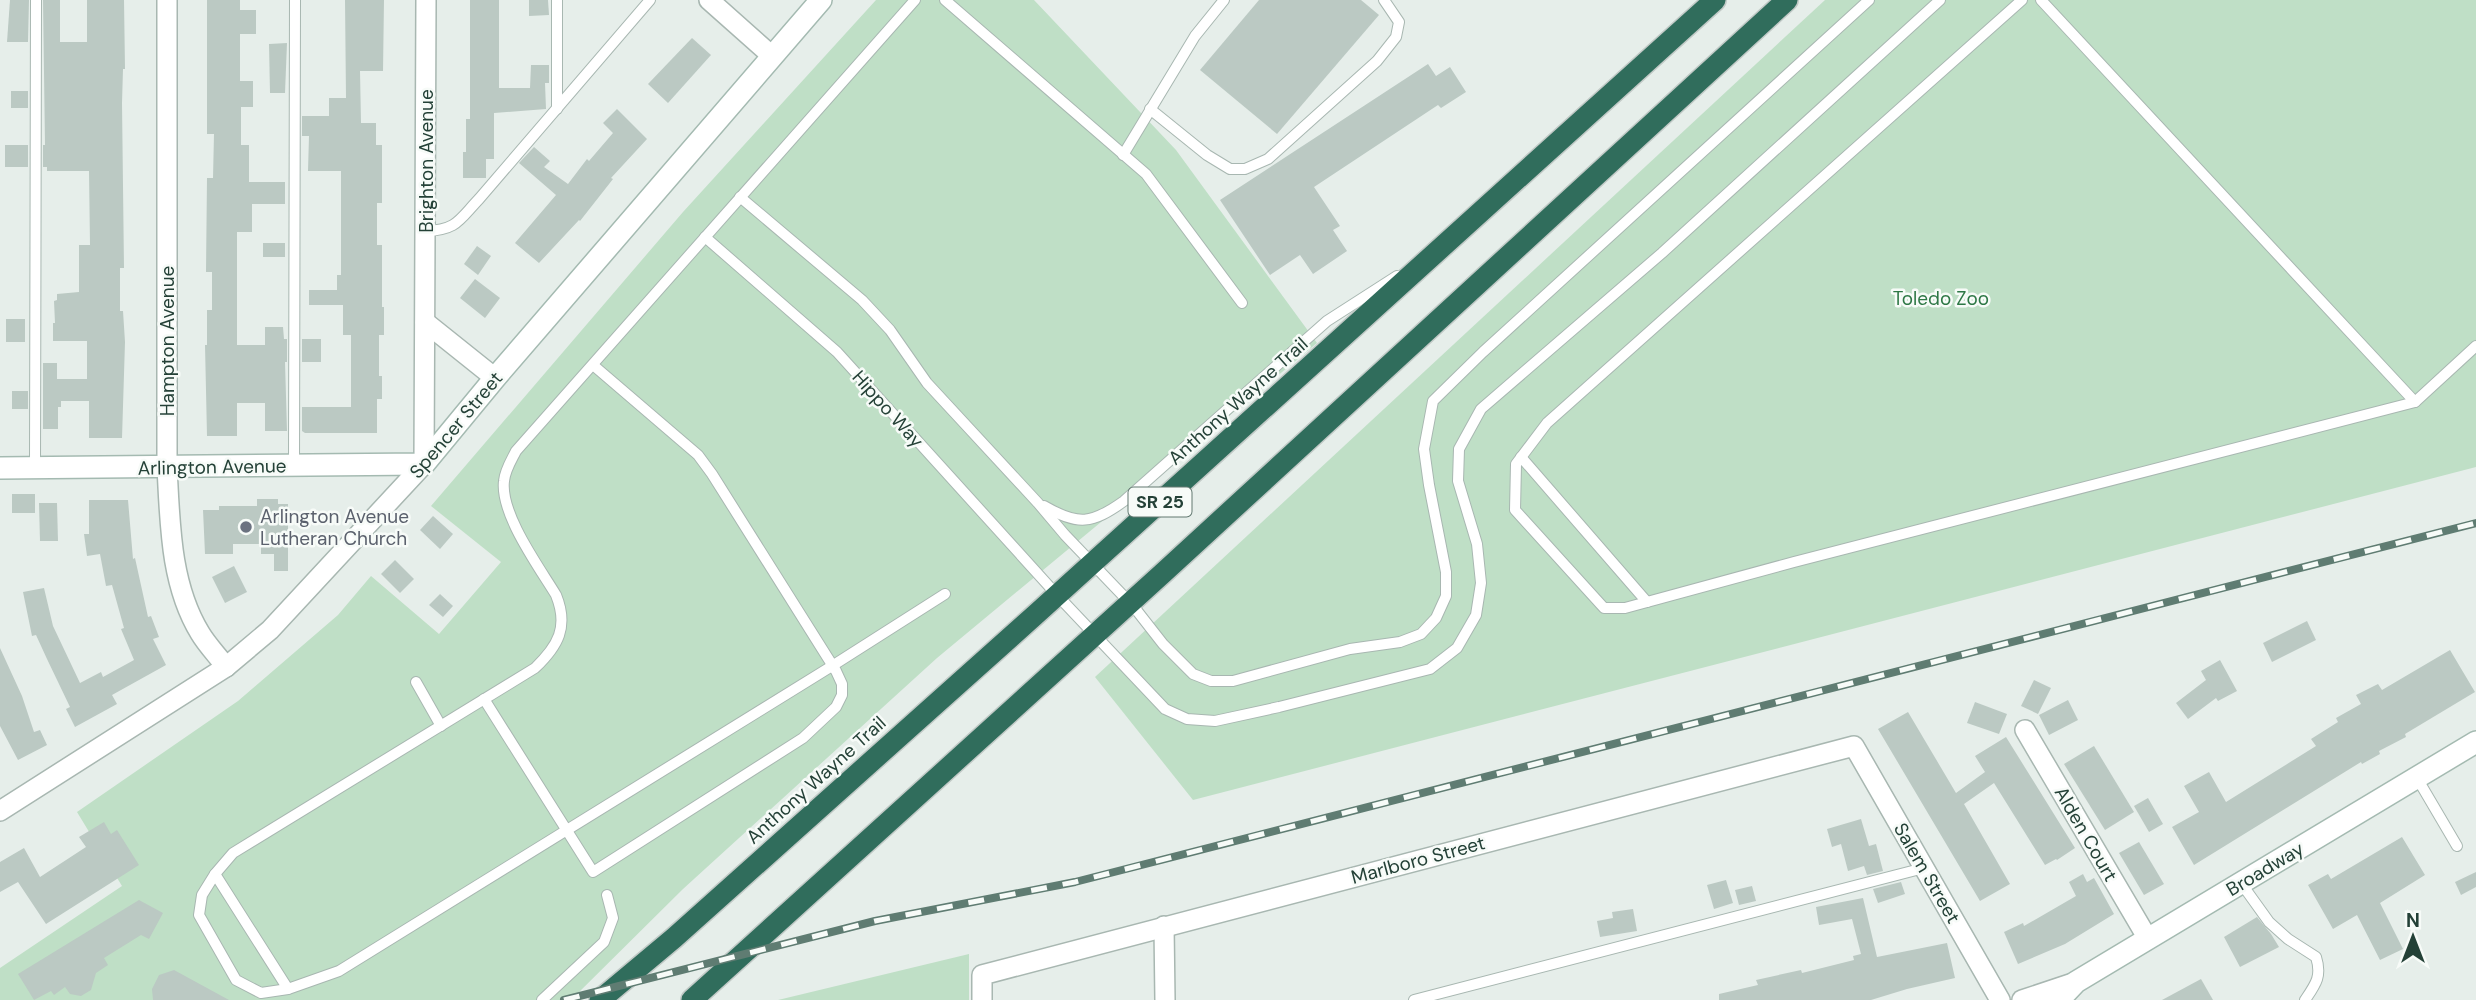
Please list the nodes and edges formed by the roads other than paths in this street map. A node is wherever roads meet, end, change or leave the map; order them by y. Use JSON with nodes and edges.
{"nodes":[{"id":1,"x":36,"y":0,"type":"edge"},
{"id":2,"x":167,"y":0,"type":"edge"},
{"id":3,"x":295,"y":0,"type":"edge"},
{"id":4,"x":426,"y":0,"type":"edge"},
{"id":5,"x":556,"y":0,"type":"edge"},
{"id":6,"x":650,"y":0,"type":"edge"},
{"id":7,"x":709,"y":0,"type":"edge"},
{"id":8,"x":821,"y":0,"type":"edge"},
{"id":9,"x":915,"y":0,"type":"edge"},
{"id":10,"x":945,"y":0,"type":"edge"},
{"id":11,"x":1224,"y":0,"type":"edge"},
{"id":12,"x":1384,"y":0,"type":"edge"},
{"id":13,"x":1715,"y":0,"type":"edge"},
{"id":14,"x":1787,"y":0,"type":"edge"},
{"id":15,"x":1869,"y":0,"type":"edge"},
{"id":16,"x":1940,"y":0,"type":"edge"},
{"id":17,"x":2022,"y":0,"type":"edge"},
{"id":18,"x":2042,"y":0,"type":"edge"},
{"id":19,"x":772,"y":56,"type":"junction"},
{"id":20,"x":557,"y":109,"type":"junction"},
{"id":21,"x":1150,"y":109,"type":"junction"},
{"id":22,"x":1123,"y":155,"type":"junction"},
{"id":23,"x":740,"y":197,"type":"junction"},
{"id":24,"x":426,"y":231,"type":"junction"},
{"id":25,"x":705,"y":237,"type":"junction"},
{"id":26,"x":1439,"y":250,"type":"junction"},
{"id":27,"x":1242,"y":303,"type":"dead end"},
{"id":28,"x":425,"y":323,"type":"junction"},
{"id":29,"x":2476,"y":346,"type":"edge"},
{"id":30,"x":593,"y":365,"type":"junction"},
{"id":31,"x":495,"y":377,"type":"junction"},
{"id":32,"x":2415,"y":402,"type":"junction"},
{"id":33,"x":1521,"y":457,"type":"junction"},
{"id":34,"x":424,"y":464,"type":"junction"},
{"id":35,"x":294,"y":466,"type":"junction"},
{"id":36,"x":167,"y":467,"type":"junction"},
{"id":37,"x":0,"y":468,"type":"edge"},
{"id":38,"x":35,"y":468,"type":"junction"},
{"id":39,"x":1038,"y":503,"type":"junction"},
{"id":40,"x":1092,"y":563,"type":"junction"},
{"id":41,"x":944,"y":594,"type":"dead end"},
{"id":42,"x":1057,"y":594,"type":"junction"},
{"id":43,"x":1647,"y":602,"type":"junction"},
{"id":44,"x":1130,"y":603,"type":"junction"},
{"id":45,"x":1095,"y":635,"type":"junction"},
{"id":46,"x":832,"y":666,"type":"junction"},
{"id":47,"x":226,"y":667,"type":"junction"},
{"id":48,"x":416,"y":682,"type":"dead end"},
{"id":49,"x":484,"y":699,"type":"junction"},
{"id":50,"x":441,"y":726,"type":"junction"},
{"id":51,"x":2025,"y":730,"type":"dead end"},
{"id":52,"x":2476,"y":742,"type":"edge"},
{"id":53,"x":1854,"y":746,"type":"joint"},
{"id":54,"x":2417,"y":778,"type":"junction"},
{"id":55,"x":1,"y":807,"type":"edge"},
{"id":56,"x":566,"y":829,"type":"junction"},
{"id":57,"x":2457,"y":846,"type":"dead end"},
{"id":58,"x":1924,"y":868,"type":"junction"},
{"id":59,"x":215,"y":874,"type":"junction"},
{"id":60,"x":2241,"y":883,"type":"junction"},
{"id":61,"x":607,"y":895,"type":"dead end"},
{"id":62,"x":1164,"y":926,"type":"junction"},
{"id":63,"x":2148,"y":939,"type":"junction"},
{"id":64,"x":2076,"y":982,"type":"junction"},
{"id":65,"x":288,"y":989,"type":"junction"},
{"id":66,"x":542,"y":1000,"type":"edge"},
{"id":67,"x":600,"y":1000,"type":"edge"},
{"id":68,"x":692,"y":1000,"type":"edge"},
{"id":69,"x":982,"y":1000,"type":"edge"},
{"id":70,"x":1165,"y":1000,"type":"edge"},
{"id":71,"x":1414,"y":1000,"type":"edge"},
{"id":72,"x":2000,"y":1000,"type":"edge"},
{"id":73,"x":2022,"y":1000,"type":"edge"},
{"id":74,"x":2059,"y":1000,"type":"edge"},
{"id":75,"x":2305,"y":1000,"type":"edge"}],
"edges":[{"from":1,"to":38,"type":"lane"},
{"from":2,"to":36,"type":"street","name":"Hampton Avenue"},
{"from":3,"to":35,"type":"lane"},
{"from":4,"to":24,"type":"street","name":"Brighton Avenue"},
{"from":5,"to":20,"type":"lane"},
{"from":6,"to":20,"type":"lane"},
{"from":7,"to":19,"type":"street"},
{"from":8,"to":19,"type":"street","name":"Spencer Street"},
{"from":9,"to":23,"type":"lane"},
{"from":10,"to":22,"type":"lane"},
{"from":11,"to":21,"type":"lane"},
{"from":12,"to":21,"type":"lane"},
{"from":13,"to":26,"type":"highway","name":"Anthony Wayne Trail","number":"SR 25"},
{"from":14,"to":44,"type":"highway","number":"SR 25"},
{"from":15,"to":44,"type":"lane"},
{"from":16,"to":45,"type":"lane","name":"Hippo Way"},
{"from":17,"to":33,"type":"lane"},
{"from":18,"to":32,"type":"lane"},
{"from":19,"to":31,"type":"street","name":"Spencer Street"},
{"from":20,"to":24,"type":"lane"},
{"from":21,"to":22,"type":"lane"},
{"from":22,"to":27,"type":"lane"},
{"from":23,"to":25,"type":"lane"},
{"from":23,"to":39,"type":"lane"},
{"from":24,"to":28,"type":"street","name":"Brighton Avenue"},
{"from":25,"to":30,"type":"lane"},
{"from":25,"to":42,"type":"lane","name":"Hippo Way"},
{"from":26,"to":39,"type":"lane"},
{"from":26,"to":40,"type":"highway","name":"Anthony Wayne Trail","number":"SR 25"},
{"from":28,"to":31,"type":"street"},
{"from":28,"to":34,"type":"street","name":"Brighton Avenue"},
{"from":29,"to":32,"type":"lane"},
{"from":30,"to":46,"type":"lane"},
{"from":30,"to":49,"type":"lane"},
{"from":31,"to":34,"type":"street","name":"Spencer Street"},
{"from":32,"to":43,"type":"lane"},
{"from":33,"to":43,"type":"lane"},
{"from":33,"to":43,"type":"lane"},
{"from":34,"to":35,"type":"street","name":"Arlington Avenue"},
{"from":34,"to":47,"type":"street","name":"Spencer Street"},
{"from":35,"to":36,"type":"street","name":"Arlington Avenue"},
{"from":36,"to":38,"type":"street","name":"Arlington Avenue"},
{"from":36,"to":47,"type":"street","name":"Hampton Avenue"},
{"from":37,"to":38,"type":"street","name":"Arlington Avenue"},
{"from":39,"to":40,"type":"lane"},
{"from":40,"to":42,"type":"highway","name":"Anthony Wayne Trail","number":"SR 25"},
{"from":40,"to":44,"type":"lane"},
{"from":41,"to":46,"type":"lane"},
{"from":42,"to":45,"type":"lane","name":"Hippo Way"},
{"from":42,"to":67,"type":"highway","name":"Anthony Wayne Trail","number":"SR 25"},
{"from":44,"to":45,"type":"highway","number":"SR 25"},
{"from":45,"to":68,"type":"highway","number":"SR 25"},
{"from":46,"to":56,"type":"lane"},
{"from":46,"to":56,"type":"lane"},
{"from":47,"to":55,"type":"street","name":"Spencer Street"},
{"from":48,"to":50,"type":"lane"},
{"from":49,"to":50,"type":"lane"},
{"from":49,"to":56,"type":"lane"},
{"from":50,"to":59,"type":"lane"},
{"from":51,"to":63,"type":"street","name":"Alden Court"},
{"from":52,"to":54,"type":"street","name":"Broadway"},
{"from":53,"to":58,"type":"street","name":"Salem Street"},
{"from":53,"to":62,"type":"street","name":"Marlboro Street"},
{"from":54,"to":57,"type":"lane"},
{"from":54,"to":60,"type":"street","name":"Broadway"},
{"from":56,"to":65,"type":"lane"},
{"from":58,"to":71,"type":"lane"},
{"from":58,"to":72,"type":"street","name":"Salem Street"},
{"from":59,"to":65,"type":"lane"},
{"from":59,"to":65,"type":"lane"},
{"from":60,"to":63,"type":"street","name":"Broadway"},
{"from":60,"to":75,"type":"lane"},
{"from":61,"to":66,"type":"lane"},
{"from":62,"to":69,"type":"street","name":"Marlboro Street"},
{"from":62,"to":70,"type":"street"},
{"from":63,"to":64,"type":"street","name":"Broadway"},
{"from":64,"to":73,"type":"street"},
{"from":64,"to":74,"type":"street","name":"Broadway"}]}
